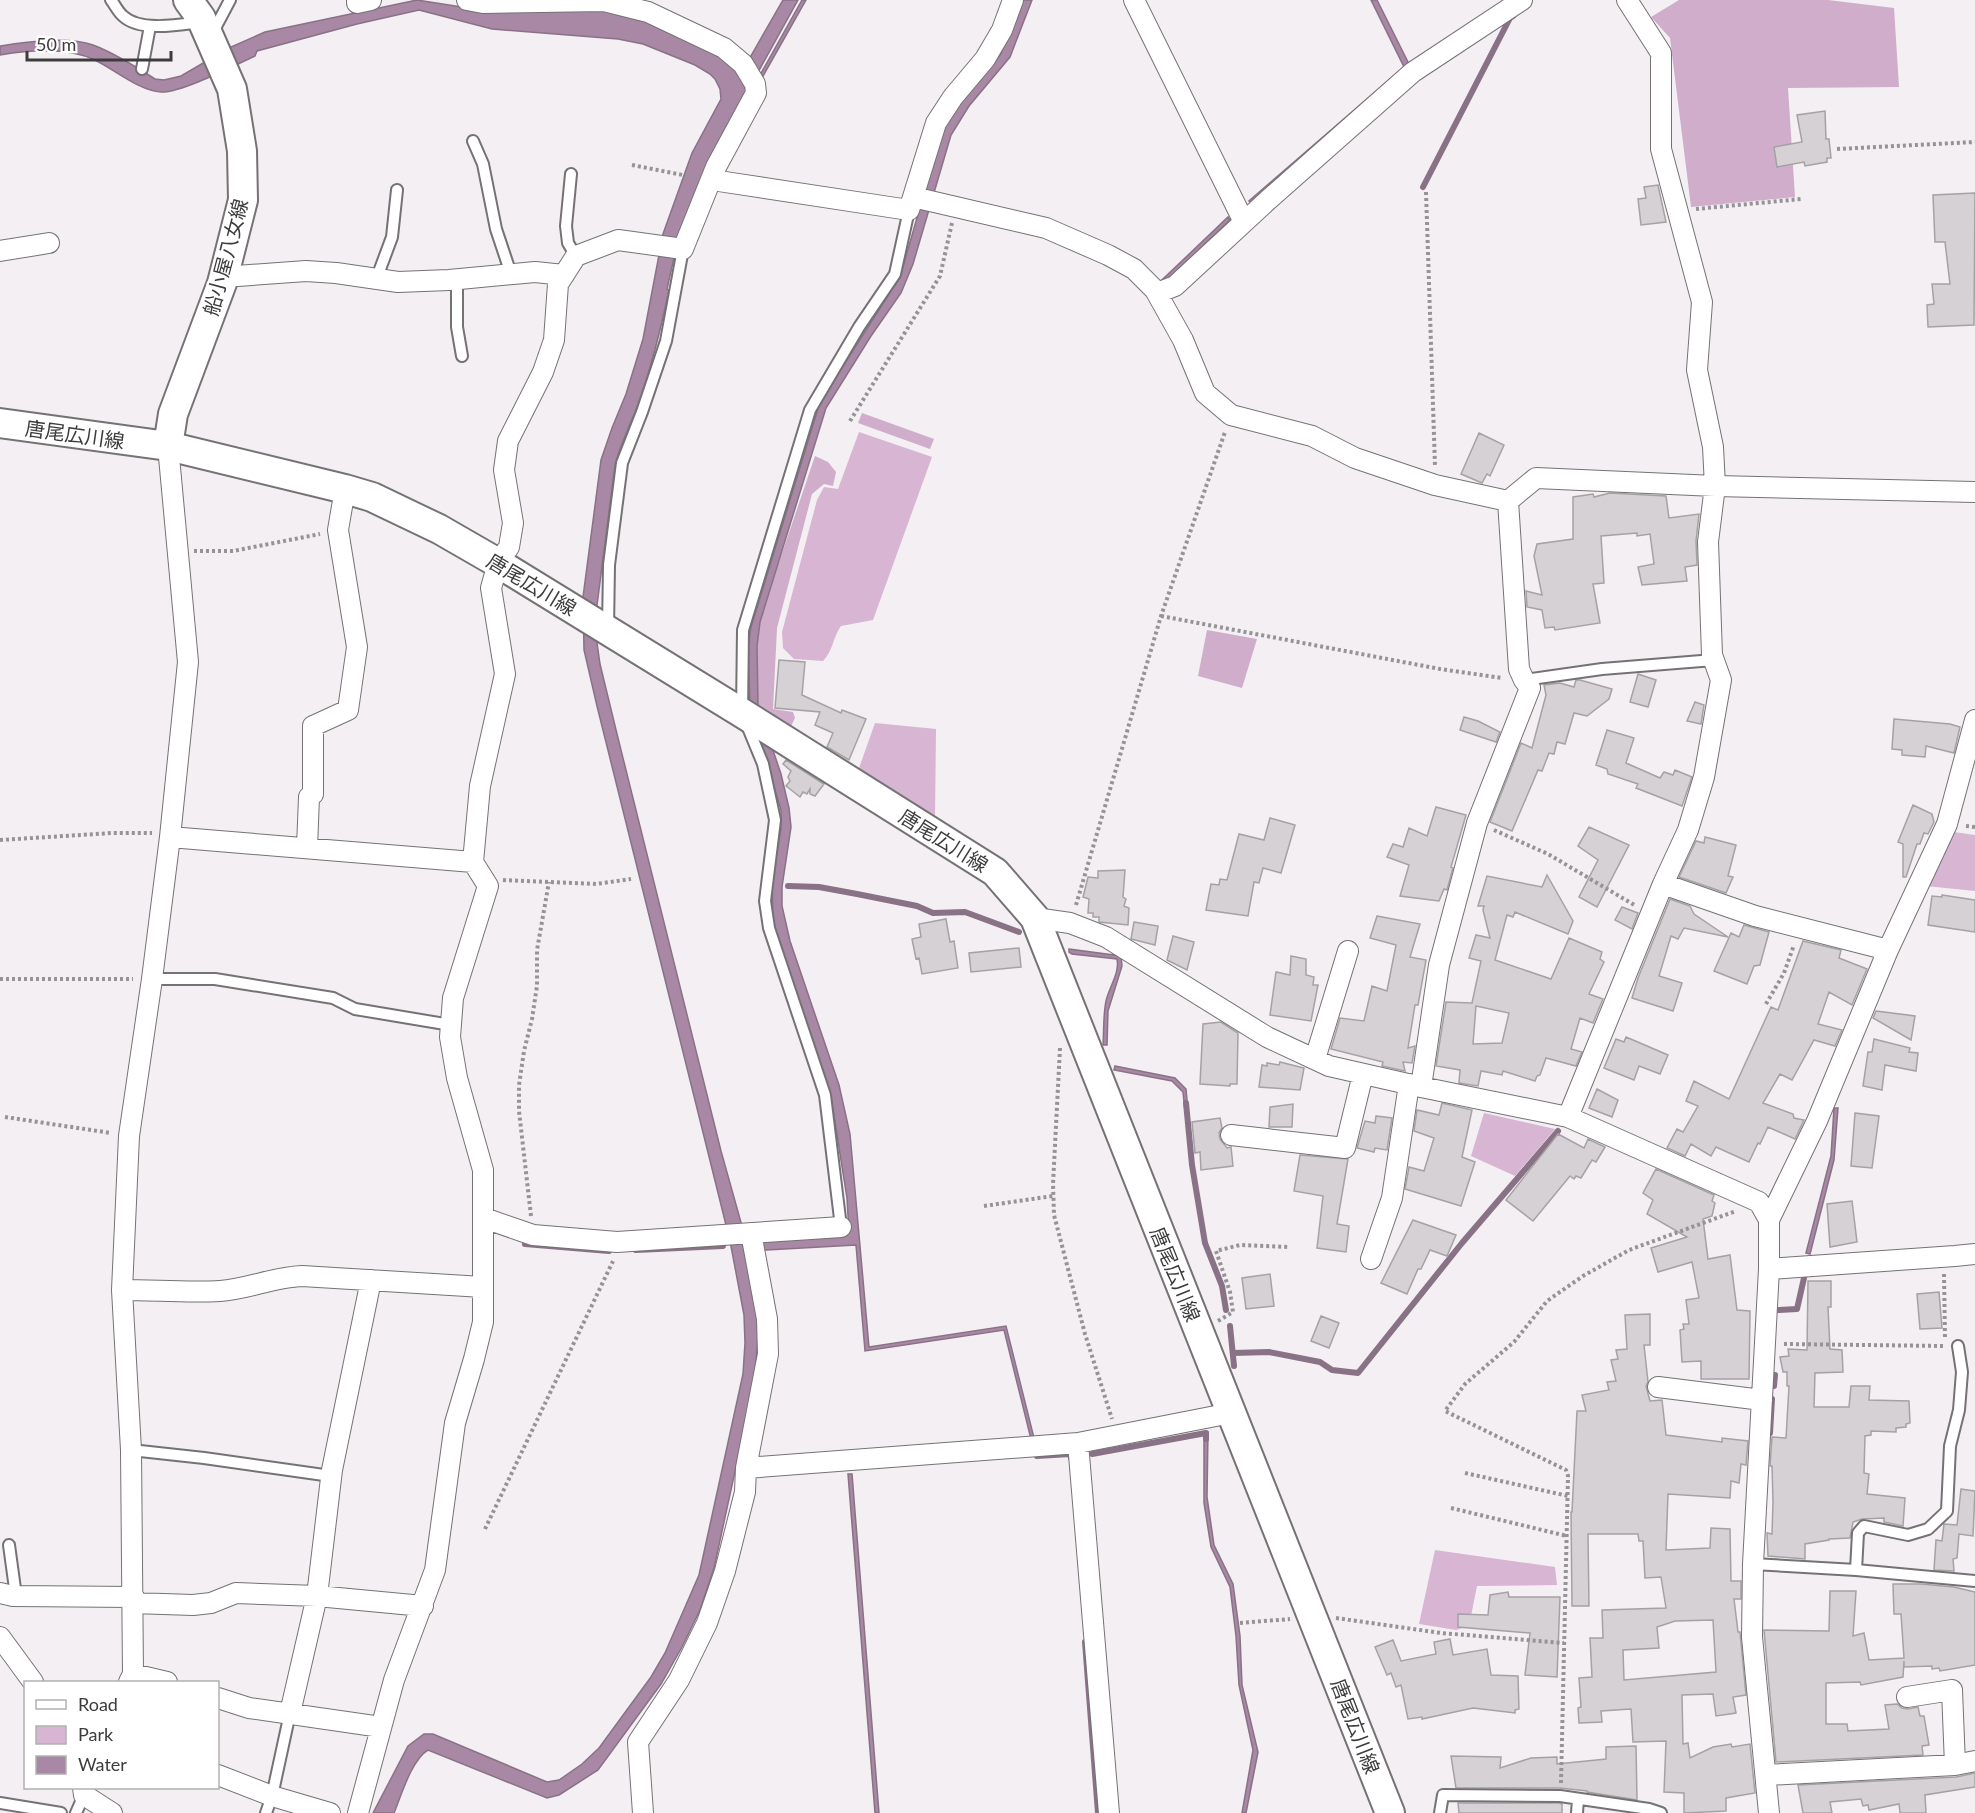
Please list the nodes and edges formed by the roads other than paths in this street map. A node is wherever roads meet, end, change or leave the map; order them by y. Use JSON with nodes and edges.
{"nodes":[{"id":1,"x":111,"y":0,"type":"edge"},
{"id":2,"x":230,"y":0,"type":"edge"},
{"id":3,"x":357,"y":0,"type":"edge"},
{"id":4,"x":371,"y":0,"type":"edge"},
{"id":5,"x":467,"y":0,"type":"edge"},
{"id":6,"x":1013,"y":0,"type":"edge"},
{"id":7,"x":1134,"y":0,"type":"edge"},
{"id":8,"x":1522,"y":0,"type":"edge"},
{"id":9,"x":1627,"y":0,"type":"edge"},
{"id":10,"x":604,"y":1,"type":"edge"},
{"id":11,"x":150,"y":26,"type":"junction"},
{"id":12,"x":208,"y":37,"type":"edge"},
{"id":13,"x":142,"y":69,"type":"dead end"},
{"id":14,"x":472,"y":141,"type":"dead end"},
{"id":15,"x":571,"y":174,"type":"dead end"},
{"id":16,"x":712,"y":180,"type":"junction"},
{"id":17,"x":398,"y":190,"type":"dead end"},
{"id":18,"x":919,"y":202,"type":"junction"},
{"id":19,"x":1244,"y":222,"type":"junction"},
{"id":20,"x":49,"y":243,"type":"dead end"},
{"id":21,"x":682,"y":249,"type":"junction"},
{"id":22,"x":0,"y":251,"type":"edge"},
{"id":23,"x":576,"y":256,"type":"junction"},
{"id":24,"x":511,"y":274,"type":"junction"},
{"id":25,"x":564,"y":275,"type":"junction"},
{"id":26,"x":223,"y":278,"type":"junction"},
{"id":27,"x":458,"y":279,"type":"junction"},
{"id":28,"x":376,"y":280,"type":"junction"},
{"id":29,"x":1157,"y":293,"type":"junction"},
{"id":30,"x":462,"y":356,"type":"dead end"},
{"id":31,"x":0,"y":423,"type":"edge"},
{"id":32,"x":168,"y":446,"type":"junction"},
{"id":33,"x":1715,"y":486,"type":"junction"},
{"id":34,"x":345,"y":489,"type":"junction"},
{"id":35,"x":1975,"y":492,"type":"edge"},
{"id":36,"x":1508,"y":501,"type":"junction"},
{"id":37,"x":498,"y":563,"type":"junction"},
{"id":38,"x":596,"y":623,"type":"junction"},
{"id":39,"x":1714,"y":660,"type":"junction"},
{"id":40,"x":1524,"y":681,"type":"junction"},
{"id":41,"x":753,"y":719,"type":"junction"},
{"id":42,"x":1975,"y":720,"type":"edge"},
{"id":43,"x":170,"y":835,"type":"junction"},
{"id":44,"x":307,"y":848,"type":"junction"},
{"id":45,"x":473,"y":862,"type":"junction"},
{"id":46,"x":1663,"y":884,"type":"junction"},
{"id":47,"x":1035,"y":918,"type":"junction"},
{"id":48,"x":1888,"y":950,"type":"junction"},
{"id":49,"x":1348,"y":951,"type":"dead end"},
{"id":50,"x":152,"y":979,"type":"junction"},
{"id":51,"x":451,"y":1025,"type":"junction"},
{"id":52,"x":1315,"y":1059,"type":"junction"},
{"id":53,"x":1363,"y":1074,"type":"junction"},
{"id":54,"x":1415,"y":1086,"type":"junction"},
{"id":55,"x":1568,"y":1117,"type":"junction"},
{"id":56,"x":1231,"y":1135,"type":"dead end"},
{"id":57,"x":484,"y":1218,"type":"junction"},
{"id":58,"x":1769,"y":1220,"type":"junction"},
{"id":59,"x":842,"y":1227,"type":"joint"},
{"id":60,"x":749,"y":1233,"type":"junction"},
{"id":61,"x":1975,"y":1254,"type":"edge"},
{"id":62,"x":1371,"y":1259,"type":"dead end"},
{"id":63,"x":1769,"y":1269,"type":"junction"},
{"id":64,"x":371,"y":1280,"type":"junction"},
{"id":65,"x":483,"y":1287,"type":"junction"},
{"id":66,"x":122,"y":1290,"type":"junction"},
{"id":67,"x":1958,"y":1346,"type":"road end"},
{"id":68,"x":1658,"y":1388,"type":"dead end"},
{"id":69,"x":1762,"y":1400,"type":"junction"},
{"id":70,"x":1231,"y":1413,"type":"junction"},
{"id":71,"x":1078,"y":1443,"type":"junction"},
{"id":72,"x":131,"y":1450,"type":"junction"},
{"id":73,"x":746,"y":1468,"type":"junction"},
{"id":74,"x":331,"y":1476,"type":"junction"},
{"id":75,"x":9,"y":1545,"type":"dead end"},
{"id":76,"x":1753,"y":1564,"type":"junction"},
{"id":77,"x":1856,"y":1570,"type":"junction"},
{"id":78,"x":1975,"y":1581,"type":"edge"},
{"id":79,"x":8,"y":1595,"type":"edge"},
{"id":80,"x":317,"y":1596,"type":"junction"},
{"id":81,"x":134,"y":1600,"type":"junction"},
{"id":82,"x":423,"y":1606,"type":"junction"},
{"id":83,"x":0,"y":1637,"type":"edge"},
{"id":84,"x":131,"y":1678,"type":"edge"},
{"id":85,"x":32,"y":1681,"type":"edge"},
{"id":86,"x":153,"y":1681,"type":"edge"},
{"id":87,"x":1907,"y":1697,"type":"dead end"},
{"id":88,"x":219,"y":1698,"type":"edge"},
{"id":89,"x":290,"y":1713,"type":"junction"},
{"id":90,"x":381,"y":1727,"type":"junction"},
{"id":91,"x":1975,"y":1761,"type":"edge"},
{"id":92,"x":1955,"y":1765,"type":"junction"},
{"id":93,"x":1766,"y":1775,"type":"junction"},
{"id":94,"x":219,"y":1776,"type":"edge"},
{"id":95,"x":84,"y":1791,"type":"edge"},
{"id":96,"x":1578,"y":1799,"type":"junction"},
{"id":97,"x":0,"y":1803,"type":"edge"},
{"id":98,"x":269,"y":1804,"type":"edge"},
{"id":99,"x":61,"y":1813,"type":"edge"},
{"id":100,"x":76,"y":1813,"type":"edge"},
{"id":101,"x":112,"y":1813,"type":"edge"},
{"id":102,"x":330,"y":1813,"type":"edge"},
{"id":103,"x":358,"y":1813,"type":"edge"},
{"id":104,"x":643,"y":1813,"type":"edge"},
{"id":105,"x":1109,"y":1813,"type":"edge"},
{"id":106,"x":1390,"y":1813,"type":"edge"},
{"id":107,"x":1440,"y":1813,"type":"edge"},
{"id":108,"x":1577,"y":1813,"type":"edge"},
{"id":109,"x":1660,"y":1813,"type":"edge"},
{"id":110,"x":1769,"y":1813,"type":"edge"}],
"edges":[{"from":1,"to":11,"type":"lane"},
{"from":2,"to":12,"type":"lane"},
{"from":3,"to":4,"type":"street"},
{"from":5,"to":10,"type":"street"},
{"from":6,"to":18,"type":"street"},
{"from":7,"to":19,"type":"street"},
{"from":8,"to":19,"type":"street"},
{"from":9,"to":33,"type":"street"},
{"from":10,"to":16,"type":"street"},
{"from":11,"to":12,"type":"lane"},
{"from":11,"to":13,"type":"lane"},
{"from":12,"to":26,"type":"main road","name":"船小屋八女線"},
{"from":14,"to":24,"type":"lane"},
{"from":15,"to":23,"type":"lane"},
{"from":16,"to":18,"type":"street"},
{"from":16,"to":21,"type":"street"},
{"from":17,"to":28,"type":"lane"},
{"from":18,"to":29,"type":"street"},
{"from":18,"to":41,"type":"lane"},
{"from":19,"to":29,"type":"street"},
{"from":20,"to":22,"type":"street"},
{"from":21,"to":23,"type":"street"},
{"from":21,"to":38,"type":"lane"},
{"from":23,"to":25,"type":"street"},
{"from":24,"to":25,"type":"street"},
{"from":24,"to":27,"type":"street"},
{"from":25,"to":37,"type":"street"},
{"from":26,"to":28,"type":"street"},
{"from":26,"to":32,"type":"main road","name":"船小屋八女線"},
{"from":27,"to":28,"type":"street"},
{"from":27,"to":30,"type":"lane"},
{"from":29,"to":36,"type":"street"},
{"from":31,"to":32,"type":"main road","name":"唐尾広川線"},
{"from":32,"to":34,"type":"main road","name":"唐尾広川線"},
{"from":32,"to":43,"type":"street"},
{"from":33,"to":35,"type":"street"},
{"from":33,"to":36,"type":"street"},
{"from":33,"to":39,"type":"street"},
{"from":34,"to":37,"type":"main road","name":"唐尾広川線"},
{"from":34,"to":44,"type":"street"},
{"from":36,"to":40,"type":"street"},
{"from":37,"to":38,"type":"main road","name":"唐尾広川線"},
{"from":37,"to":45,"type":"street"},
{"from":38,"to":41,"type":"main road","name":"唐尾広川線"},
{"from":39,"to":40,"type":"lane"},
{"from":39,"to":46,"type":"street"},
{"from":40,"to":54,"type":"street"},
{"from":41,"to":47,"type":"main road","name":"唐尾広川線"},
{"from":41,"to":59,"type":"lane"},
{"from":42,"to":48,"type":"street"},
{"from":43,"to":44,"type":"street"},
{"from":43,"to":50,"type":"street"},
{"from":44,"to":45,"type":"street"},
{"from":45,"to":51,"type":"street"},
{"from":46,"to":48,"type":"street"},
{"from":46,"to":55,"type":"street"},
{"from":47,"to":52,"type":"street"},
{"from":47,"to":70,"type":"main road","name":"唐尾広川線"},
{"from":48,"to":58,"type":"street"},
{"from":49,"to":52,"type":"street"},
{"from":50,"to":51,"type":"lane"},
{"from":50,"to":66,"type":"street"},
{"from":51,"to":57,"type":"street"},
{"from":52,"to":53,"type":"street"},
{"from":53,"to":54,"type":"street"},
{"from":53,"to":56,"type":"street"},
{"from":54,"to":55,"type":"street"},
{"from":54,"to":62,"type":"street"},
{"from":55,"to":58,"type":"street"},
{"from":57,"to":60,"type":"street"},
{"from":57,"to":65,"type":"street"},
{"from":58,"to":63,"type":"street"},
{"from":59,"to":60,"type":"street"},
{"from":60,"to":73,"type":"street"},
{"from":61,"to":63,"type":"street"},
{"from":63,"to":69,"type":"street"},
{"from":64,"to":65,"type":"street"},
{"from":64,"to":66,"type":"street"},
{"from":64,"to":74,"type":"street"},
{"from":65,"to":82,"type":"street"},
{"from":66,"to":72,"type":"street"},
{"from":67,"to":77,"type":"lane"},
{"from":68,"to":69,"type":"street"},
{"from":69,"to":76,"type":"street"},
{"from":70,"to":71,"type":"street"},
{"from":70,"to":106,"type":"main road","name":"唐尾広川線"},
{"from":71,"to":73,"type":"street"},
{"from":71,"to":105,"type":"street"},
{"from":72,"to":74,"type":"lane"},
{"from":72,"to":81,"type":"street"},
{"from":73,"to":104,"type":"street"},
{"from":74,"to":80,"type":"street"},
{"from":75,"to":79,"type":"lane"},
{"from":76,"to":77,"type":"lane"},
{"from":76,"to":93,"type":"street"},
{"from":77,"to":78,"type":"lane"},
{"from":79,"to":81,"type":"street"},
{"from":80,"to":81,"type":"street"},
{"from":80,"to":82,"type":"street"},
{"from":80,"to":89,"type":"street"},
{"from":81,"to":84,"type":"street"},
{"from":82,"to":90,"type":"street"},
{"from":83,"to":85,"type":"street"},
{"from":84,"to":86,"type":"street"},
{"from":87,"to":92,"type":"street"},
{"from":88,"to":89,"type":"street"},
{"from":89,"to":90,"type":"street"},
{"from":89,"to":98,"type":"lane"},
{"from":90,"to":103,"type":"street"},
{"from":91,"to":92,"type":"street"},
{"from":92,"to":93,"type":"street"},
{"from":93,"to":110,"type":"street"},
{"from":94,"to":98,"type":"street"},
{"from":95,"to":100,"type":"lane"},
{"from":95,"to":101,"type":"street"},
{"from":96,"to":107,"type":"lane"},
{"from":96,"to":108,"type":"lane"},
{"from":96,"to":109,"type":"lane"},
{"from":97,"to":99,"type":"lane"},
{"from":98,"to":102,"type":"street"}]}
